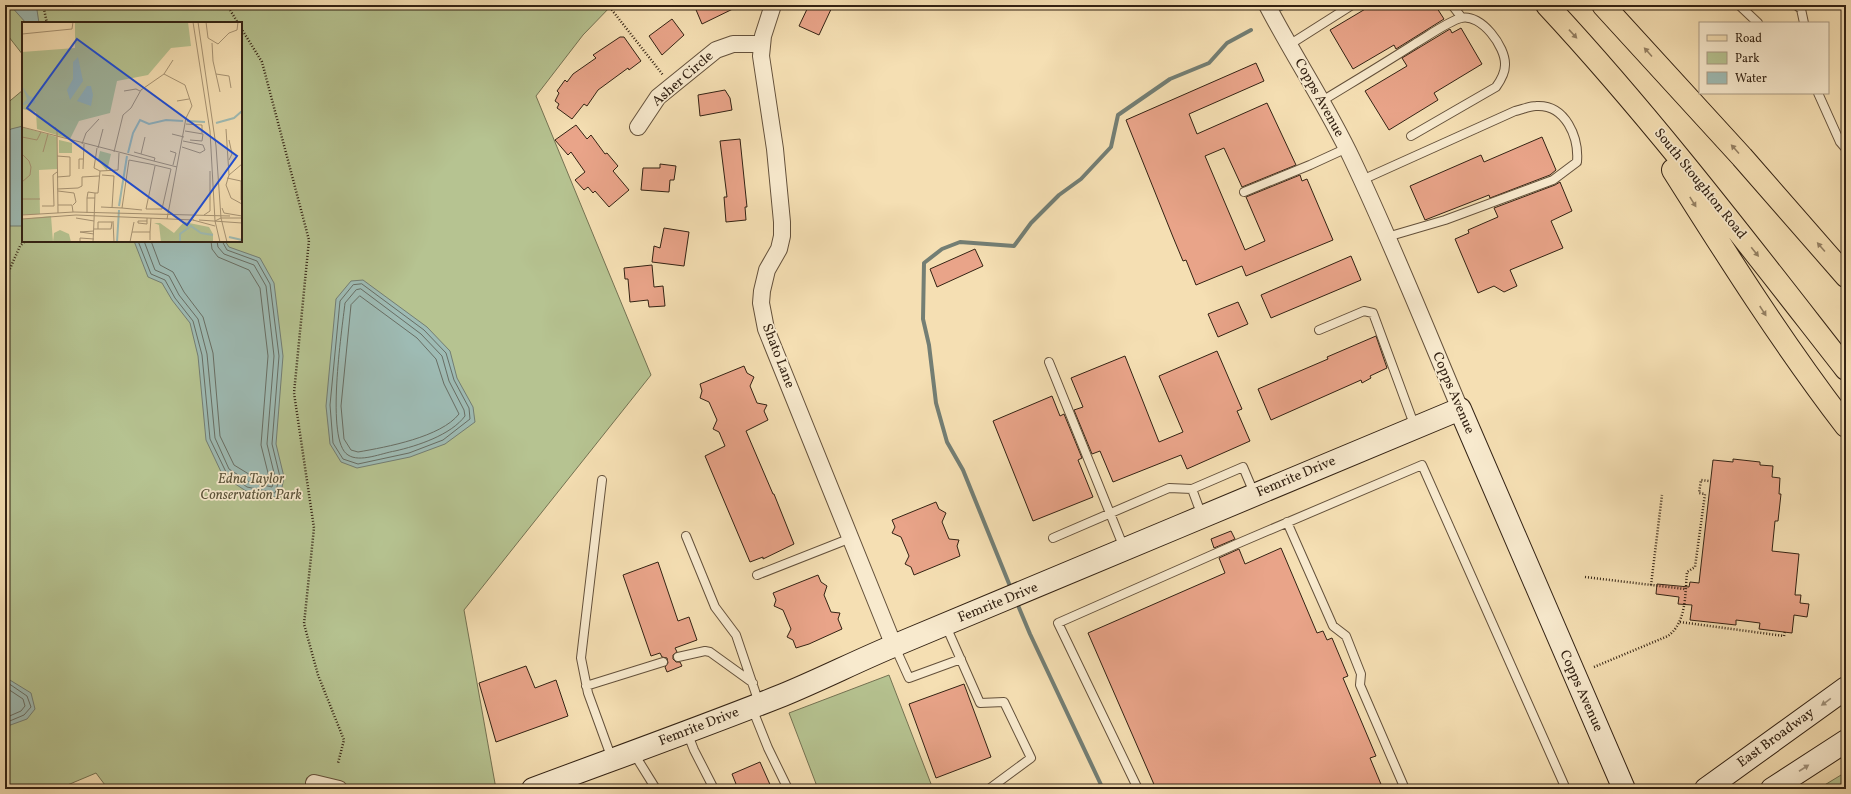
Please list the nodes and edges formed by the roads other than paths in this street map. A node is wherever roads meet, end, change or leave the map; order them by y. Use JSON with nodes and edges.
{"nodes":[{"id":1,"x":773,"y":5,"type":"edge"},
{"id":2,"x":1267,"y":5,"type":"edge"},
{"id":3,"x":1352,"y":5,"type":"edge"},
{"id":4,"x":1452,"y":5,"type":"edge"},
{"id":5,"x":1547,"y":5,"type":"edge"},
{"id":6,"x":1603,"y":5,"type":"edge"},
{"id":7,"x":1739,"y":5,"type":"edge"},
{"id":8,"x":1799,"y":6,"type":"edge"},
{"id":9,"x":1462,"y":18,"type":"junction"},
{"id":10,"x":1757,"y":22,"type":"edge"},
{"id":11,"x":1804,"y":22,"type":"edge"},
{"id":12,"x":762,"y":44,"type":"junction"},
{"id":13,"x":1289,"y":45,"type":"junction"},
{"id":14,"x":1818,"y":94,"type":"edge"},
{"id":15,"x":1322,"y":101,"type":"junction"},
{"id":16,"x":1646,"y":119,"type":"junction"},
{"id":17,"x":638,"y":127,"type":"dead end"},
{"id":18,"x":1411,"y":136,"type":"dead end"},
{"id":19,"x":1347,"y":148,"type":"junction"},
{"id":20,"x":1846,"y":149,"type":"edge"},
{"id":21,"x":1362,"y":180,"type":"junction"},
{"id":22,"x":1244,"y":192,"type":"dead end"},
{"id":23,"x":1388,"y":238,"type":"junction"},
{"id":24,"x":1846,"y":276,"type":"edge"},
{"id":25,"x":1319,"y":330,"type":"dead end"},
{"id":26,"x":1837,"y":353,"type":"edge"},
{"id":27,"x":1049,"y":362,"type":"dead end"},
{"id":28,"x":1846,"y":369,"type":"edge"},
{"id":29,"x":1460,"y":409,"type":"junction"},
{"id":30,"x":1846,"y":426,"type":"edge"},
{"id":31,"x":1416,"y":428,"type":"junction"},
{"id":32,"x":602,"y":480,"type":"dead end"},
{"id":33,"x":1192,"y":489,"type":"junction"},
{"id":34,"x":1254,"y":494,"type":"junction"},
{"id":35,"x":1110,"y":513,"type":"junction"},
{"id":36,"x":1202,"y":516,"type":"junction"},
{"id":37,"x":1287,"y":522,"type":"junction"},
{"id":38,"x":686,"y":536,"type":"dead end"},
{"id":39,"x":851,"y":538,"type":"junction"},
{"id":40,"x":1053,"y":538,"type":"dead end"},
{"id":41,"x":1124,"y":548,"type":"junction"},
{"id":42,"x":757,"y":575,"type":"dead end"},
{"id":43,"x":946,"y":625,"type":"junction"},
{"id":44,"x":894,"y":646,"type":"junction"},
{"id":45,"x":678,"y":657,"type":"dead end"},
{"id":46,"x":960,"y":659,"type":"junction"},
{"id":47,"x":664,"y":662,"type":"dead end"},
{"id":48,"x":753,"y":683,"type":"junction"},
{"id":49,"x":586,"y":686,"type":"junction"},
{"id":50,"x":1846,"y":688,"type":"edge"},
{"id":51,"x":755,"y":705,"type":"junction"},
{"id":52,"x":686,"y":731,"type":"junction"},
{"id":53,"x":1846,"y":741,"type":"edge"},
{"id":54,"x":633,"y":751,"type":"junction"},
{"id":55,"x":612,"y":759,"type":"junction"},
{"id":56,"x":314,"y":783,"type":"dead end"},
{"id":57,"x":339,"y":789,"type":"edge"},
{"id":58,"x":533,"y":789,"type":"edge"},
{"id":59,"x":656,"y":789,"type":"edge"},
{"id":60,"x":714,"y":789,"type":"edge"},
{"id":61,"x":788,"y":789,"type":"edge"},
{"id":62,"x":989,"y":789,"type":"edge"},
{"id":63,"x":1138,"y":789,"type":"edge"},
{"id":64,"x":1405,"y":789,"type":"edge"},
{"id":65,"x":1566,"y":789,"type":"edge"},
{"id":66,"x":1624,"y":789,"type":"edge"},
{"id":67,"x":1706,"y":789,"type":"edge"},
{"id":68,"x":1772,"y":789,"type":"edge"}],
"edges":[{"from":1,"to":12,"type":"street","name":"Shato Lane"},
{"from":2,"to":13,"type":"street","name":"Copps Avenue"},
{"from":3,"to":13,"type":"lane"},
{"from":4,"to":9,"type":"lane"},
{"from":5,"to":16,"type":"main road","name":"South Stoughton Road","one_way":true},
{"from":24,"to":6,"type":"main road","one_way":true},
{"from":7,"to":10,"type":"lane"},
{"from":8,"to":11,"type":"lane"},
{"from":9,"to":15,"type":"lane"},
{"from":9,"to":18,"type":"lane"},
{"from":12,"to":17,"type":"street","name":"Asher Circle"},
{"from":12,"to":39,"type":"street","name":"Shato Lane"},
{"from":13,"to":15,"type":"street","name":"Copps Avenue"},
{"from":14,"to":20,"type":"lane"},
{"from":15,"to":19,"type":"street","name":"Copps Avenue"},
{"from":16,"to":26,"type":"main road","name":"South Stoughton Road","one_way":true},
{"from":16,"to":30,"type":"main road","one_way":true},
{"from":19,"to":21,"type":"street","name":"Copps Avenue"},
{"from":19,"to":22,"type":"lane"},
{"from":21,"to":23,"type":"street","name":"Copps Avenue"},
{"from":21,"to":23,"type":"lane"},
{"from":23,"to":29,"type":"street","name":"Copps Avenue"},
{"from":25,"to":31,"type":"lane"},
{"from":26,"to":28,"type":"main road","name":"South Stoughton Road"},
{"from":27,"to":35,"type":"lane"},
{"from":29,"to":31,"type":"street","name":"Femrite Drive"},
{"from":29,"to":66,"type":"street","name":"Copps Avenue"},
{"from":31,"to":34,"type":"street","name":"Femrite Drive"},
{"from":32,"to":49,"type":"lane"},
{"from":33,"to":34,"type":"lane"},
{"from":33,"to":35,"type":"lane"},
{"from":33,"to":36,"type":"lane"},
{"from":34,"to":36,"type":"street","name":"Femrite Drive"},
{"from":35,"to":40,"type":"lane"},
{"from":35,"to":41,"type":"lane"},
{"from":36,"to":41,"type":"street","name":"Femrite Drive"},
{"from":37,"to":63,"type":"lane"},
{"from":37,"to":64,"type":"lane"},
{"from":37,"to":65,"type":"lane"},
{"from":38,"to":48,"type":"lane"},
{"from":39,"to":42,"type":"lane"},
{"from":39,"to":44,"type":"street","name":"Shato Lane"},
{"from":41,"to":43,"type":"street","name":"Femrite Drive"},
{"from":43,"to":44,"type":"street","name":"Femrite Drive"},
{"from":43,"to":46,"type":"lane"},
{"from":44,"to":46,"type":"lane"},
{"from":44,"to":51,"type":"street","name":"Femrite Drive"},
{"from":45,"to":48,"type":"lane"},
{"from":46,"to":62,"type":"lane"},
{"from":47,"to":49,"type":"lane"},
{"from":48,"to":51,"type":"lane"},
{"from":49,"to":55,"type":"lane"},
{"from":50,"to":67,"type":"street","name":"East Broadway","one_way":true},
{"from":51,"to":52,"type":"street","name":"Femrite Drive"},
{"from":51,"to":61,"type":"lane"},
{"from":52,"to":54,"type":"street","name":"Femrite Drive"},
{"from":52,"to":60,"type":"lane"},
{"from":68,"to":53,"type":"street","one_way":true},
{"from":54,"to":55,"type":"street","name":"Femrite Drive"},
{"from":54,"to":59,"type":"lane"},
{"from":55,"to":58,"type":"street","name":"Femrite Drive"},
{"from":56,"to":57,"type":"street"}]}
